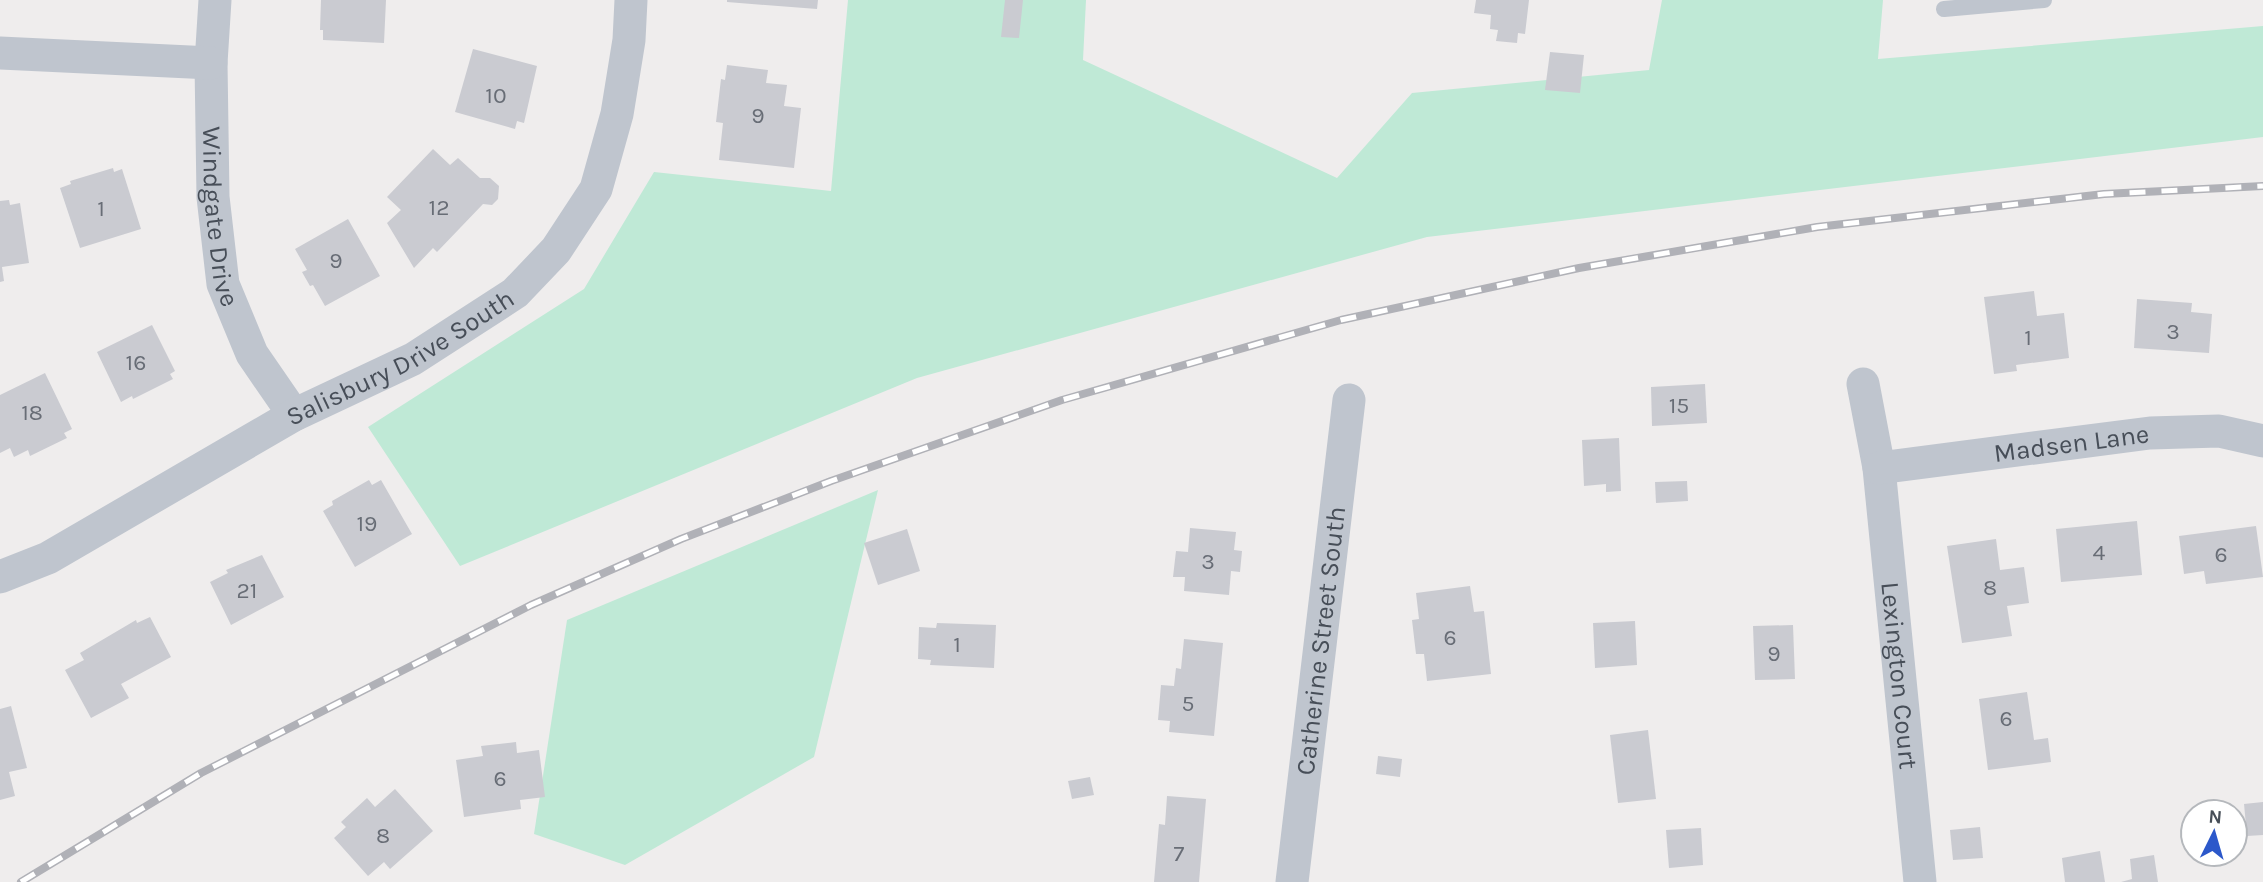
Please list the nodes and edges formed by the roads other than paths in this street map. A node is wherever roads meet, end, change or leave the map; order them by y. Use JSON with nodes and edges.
{"nodes":[{"id":1,"x":215,"y":0,"type":"edge"},
{"id":2,"x":631,"y":0,"type":"edge"},
{"id":3,"x":2044,"y":0,"type":"edge"},
{"id":4,"x":1944,"y":9,"type":"dead end"},
{"id":5,"x":0,"y":53,"type":"edge"},
{"id":6,"x":211,"y":63,"type":"junction"},
{"id":7,"x":1863,"y":384,"type":"dead end"},
{"id":8,"x":1349,"y":400,"type":"dead end"},
{"id":9,"x":294,"y":415,"type":"junction"},
{"id":10,"x":2263,"y":441,"type":"edge"},
{"id":11,"x":1879,"y":468,"type":"junction"},
{"id":12,"x":0,"y":577,"type":"edge"},
{"id":13,"x":1292,"y":882,"type":"edge"},
{"id":14,"x":1920,"y":882,"type":"edge"}],
"edges":[{"from":1,"to":6,"type":"street","name":"Windgate Drive"},
{"from":2,"to":9,"type":"street","name":"Salisbury Drive South"},
{"from":3,"to":4,"type":"lane"},
{"from":5,"to":6,"type":"street"},
{"from":6,"to":9,"type":"street","name":"Windgate Drive"},
{"from":7,"to":11,"type":"street","name":"Lexington Court"},
{"from":8,"to":13,"type":"street","name":"Catherine Street South"},
{"from":9,"to":12,"type":"street","name":"Salisbury Drive South"},
{"from":10,"to":11,"type":"street","name":"Madsen Lane"},
{"from":11,"to":14,"type":"street","name":"Lexington Court"}]}
